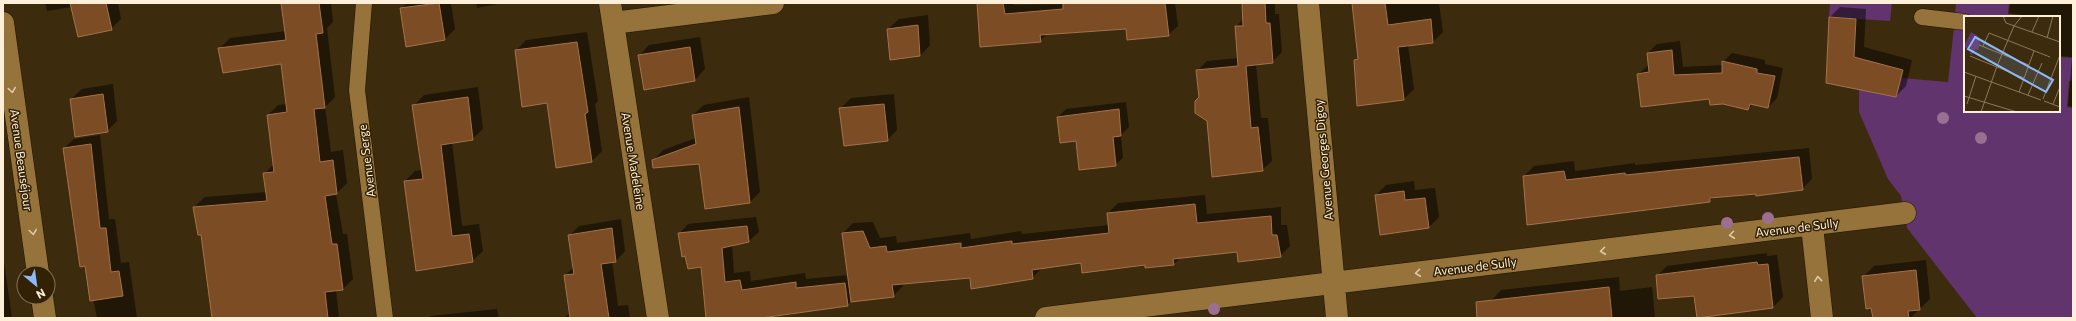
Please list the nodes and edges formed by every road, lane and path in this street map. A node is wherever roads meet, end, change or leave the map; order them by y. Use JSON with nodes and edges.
{"nodes":[{"id":1,"x":364,"y":3,"type":"edge"},
{"id":2,"x":773,"y":3,"type":"edge"},
{"id":3,"x":1308,"y":3,"type":"edge"},
{"id":4,"x":611,"y":13,"type":"edge"},
{"id":5,"x":1922,"y":17,"type":"dead end"},
{"id":6,"x":1964,"y":22,"type":"edge"},
{"id":7,"x":3,"y":23,"type":"edge"},
{"id":8,"x":1905,"y":213,"type":"dead end"},
{"id":9,"x":1812,"y":226,"type":"junction"},
{"id":10,"x":37,"y":265,"type":"edge"},
{"id":11,"x":1333,"y":283,"type":"junction"},
{"id":12,"x":43,"y":305,"type":"edge"},
{"id":13,"x":45,"y":318,"type":"edge"},
{"id":14,"x":385,"y":318,"type":"edge"},
{"id":15,"x":658,"y":318,"type":"edge"},
{"id":16,"x":1046,"y":318,"type":"edge"},
{"id":17,"x":1337,"y":318,"type":"edge"},
{"id":18,"x":1822,"y":318,"type":"edge"}],
"edges":[{"from":1,"to":14,"type":"lane","name":"Avenue Serge"},
{"from":2,"to":4,"type":"street"},
{"from":3,"to":11,"type":"street","name":"Avenue Georges Digoy"},
{"from":4,"to":15,"type":"street","name":"Avenue Madeleine"},
{"from":5,"to":6,"type":"lane"},
{"from":7,"to":10,"type":"street","name":"Avenue Beauséjour","one_way":true},
{"from":8,"to":9,"type":"street","name":"Avenue de Sully"},
{"from":9,"to":11,"type":"street","name":"Avenue de Sully","one_way":true},
{"from":18,"to":9,"type":"street","one_way":true},
{"from":11,"to":16,"type":"street","name":"Avenue de Sully"},
{"from":11,"to":17,"type":"street","name":"Avenue Georges Digoy"},
{"from":12,"to":13,"type":"street"}]}
